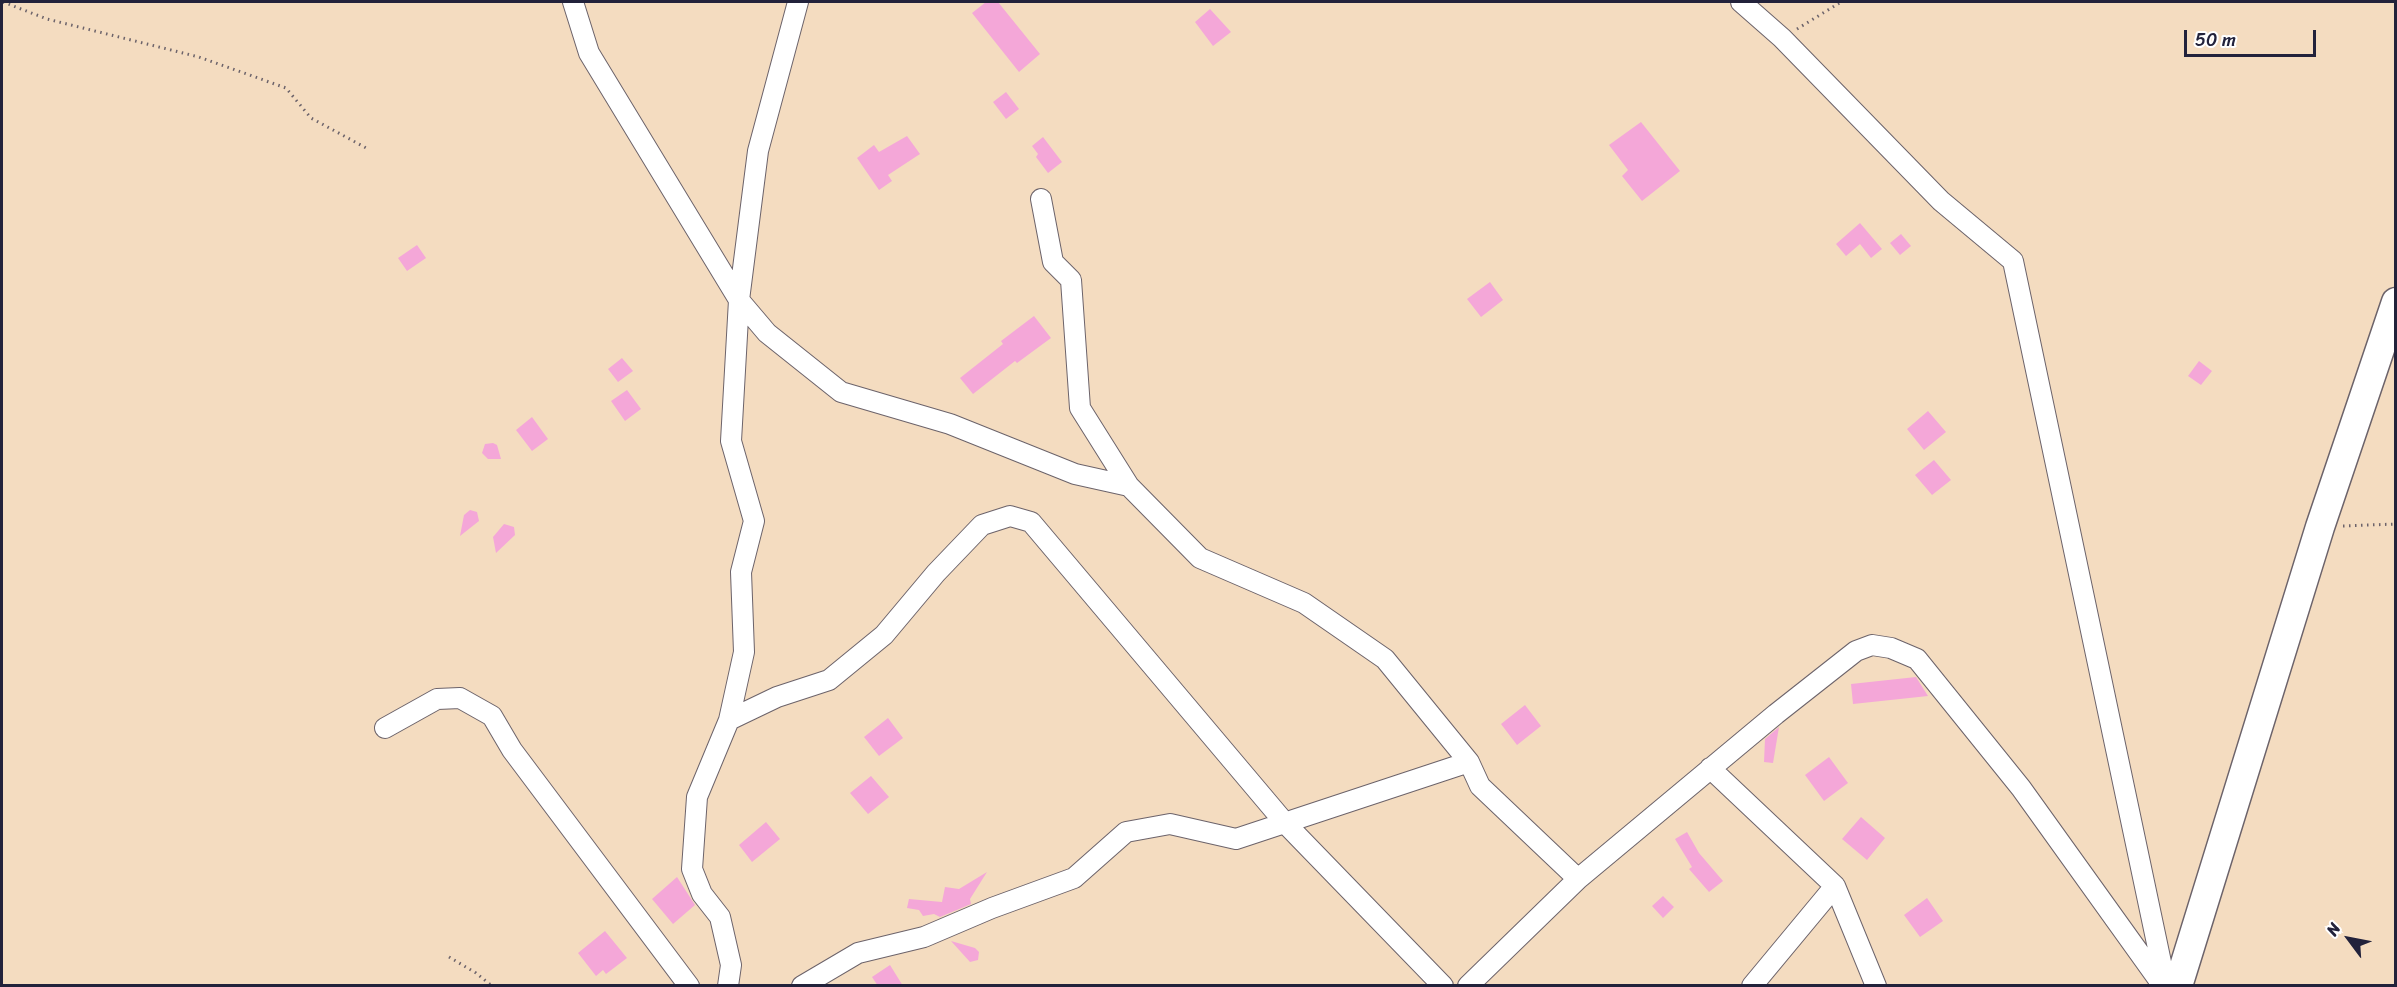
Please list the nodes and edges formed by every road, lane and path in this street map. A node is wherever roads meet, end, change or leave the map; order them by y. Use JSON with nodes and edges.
{"nodes":[{"id":1,"x":3,"y":2,"type":"edge"},
{"id":2,"x":573,"y":2,"type":"edge"},
{"id":3,"x":798,"y":2,"type":"edge"},
{"id":4,"x":1741,"y":2,"type":"edge"},
{"id":5,"x":1841,"y":2,"type":"edge"},
{"id":6,"x":1782,"y":38,"type":"junction"},
{"id":7,"x":368,"y":149,"type":"dead end"},
{"id":8,"x":1041,"y":198,"type":"dead end"},
{"id":9,"x":740,"y":300,"type":"junction"},
{"id":10,"x":2396,"y":302,"type":"edge"},
{"id":11,"x":1129,"y":486,"type":"junction"},
{"id":12,"x":2396,"y":524,"type":"edge"},
{"id":13,"x":2320,"y":527,"type":"junction"},
{"id":14,"x":729,"y":720,"type":"junction"},
{"id":15,"x":385,"y":728,"type":"dead end"},
{"id":16,"x":1468,"y":762,"type":"junction"},
{"id":17,"x":1710,"y":768,"type":"junction"},
{"id":18,"x":1285,"y":823,"type":"junction"},
{"id":19,"x":1578,"y":879,"type":"junction"},
{"id":20,"x":1835,"y":886,"type":"junction"},
{"id":21,"x":449,"y":957,"type":"dead end"},
{"id":22,"x":492,"y":986,"type":"edge"},
{"id":23,"x":689,"y":986,"type":"edge"},
{"id":24,"x":728,"y":986,"type":"edge"},
{"id":25,"x":802,"y":986,"type":"edge"},
{"id":26,"x":1443,"y":986,"type":"edge"},
{"id":27,"x":1468,"y":986,"type":"edge"},
{"id":28,"x":1752,"y":986,"type":"edge"},
{"id":29,"x":1876,"y":986,"type":"edge"},
{"id":30,"x":2166,"y":986,"type":"edge"},
{"id":31,"x":2178,"y":986,"type":"edge"}],
"edges":[{"from":1,"to":7,"type":"path"},
{"from":2,"to":9,"type":"street"},
{"from":3,"to":9,"type":"street"},
{"from":4,"to":6,"type":"street"},
{"from":5,"to":6,"type":"path"},
{"from":6,"to":30,"type":"street"},
{"from":8,"to":11,"type":"street"},
{"from":9,"to":11,"type":"street"},
{"from":9,"to":14,"type":"street"},
{"from":10,"to":13,"type":"main road"},
{"from":11,"to":16,"type":"street"},
{"from":12,"to":13,"type":"path"},
{"from":13,"to":30,"type":"street"},
{"from":13,"to":31,"type":"main road"},
{"from":14,"to":18,"type":"street"},
{"from":14,"to":24,"type":"street"},
{"from":15,"to":23,"type":"street"},
{"from":16,"to":18,"type":"street"},
{"from":16,"to":19,"type":"street"},
{"from":17,"to":19,"type":"street"},
{"from":17,"to":20,"type":"street"},
{"from":17,"to":30,"type":"street"},
{"from":18,"to":25,"type":"street"},
{"from":18,"to":26,"type":"street"},
{"from":19,"to":27,"type":"street"},
{"from":20,"to":28,"type":"street"},
{"from":20,"to":29,"type":"street"},
{"from":21,"to":22,"type":"path"}]}
